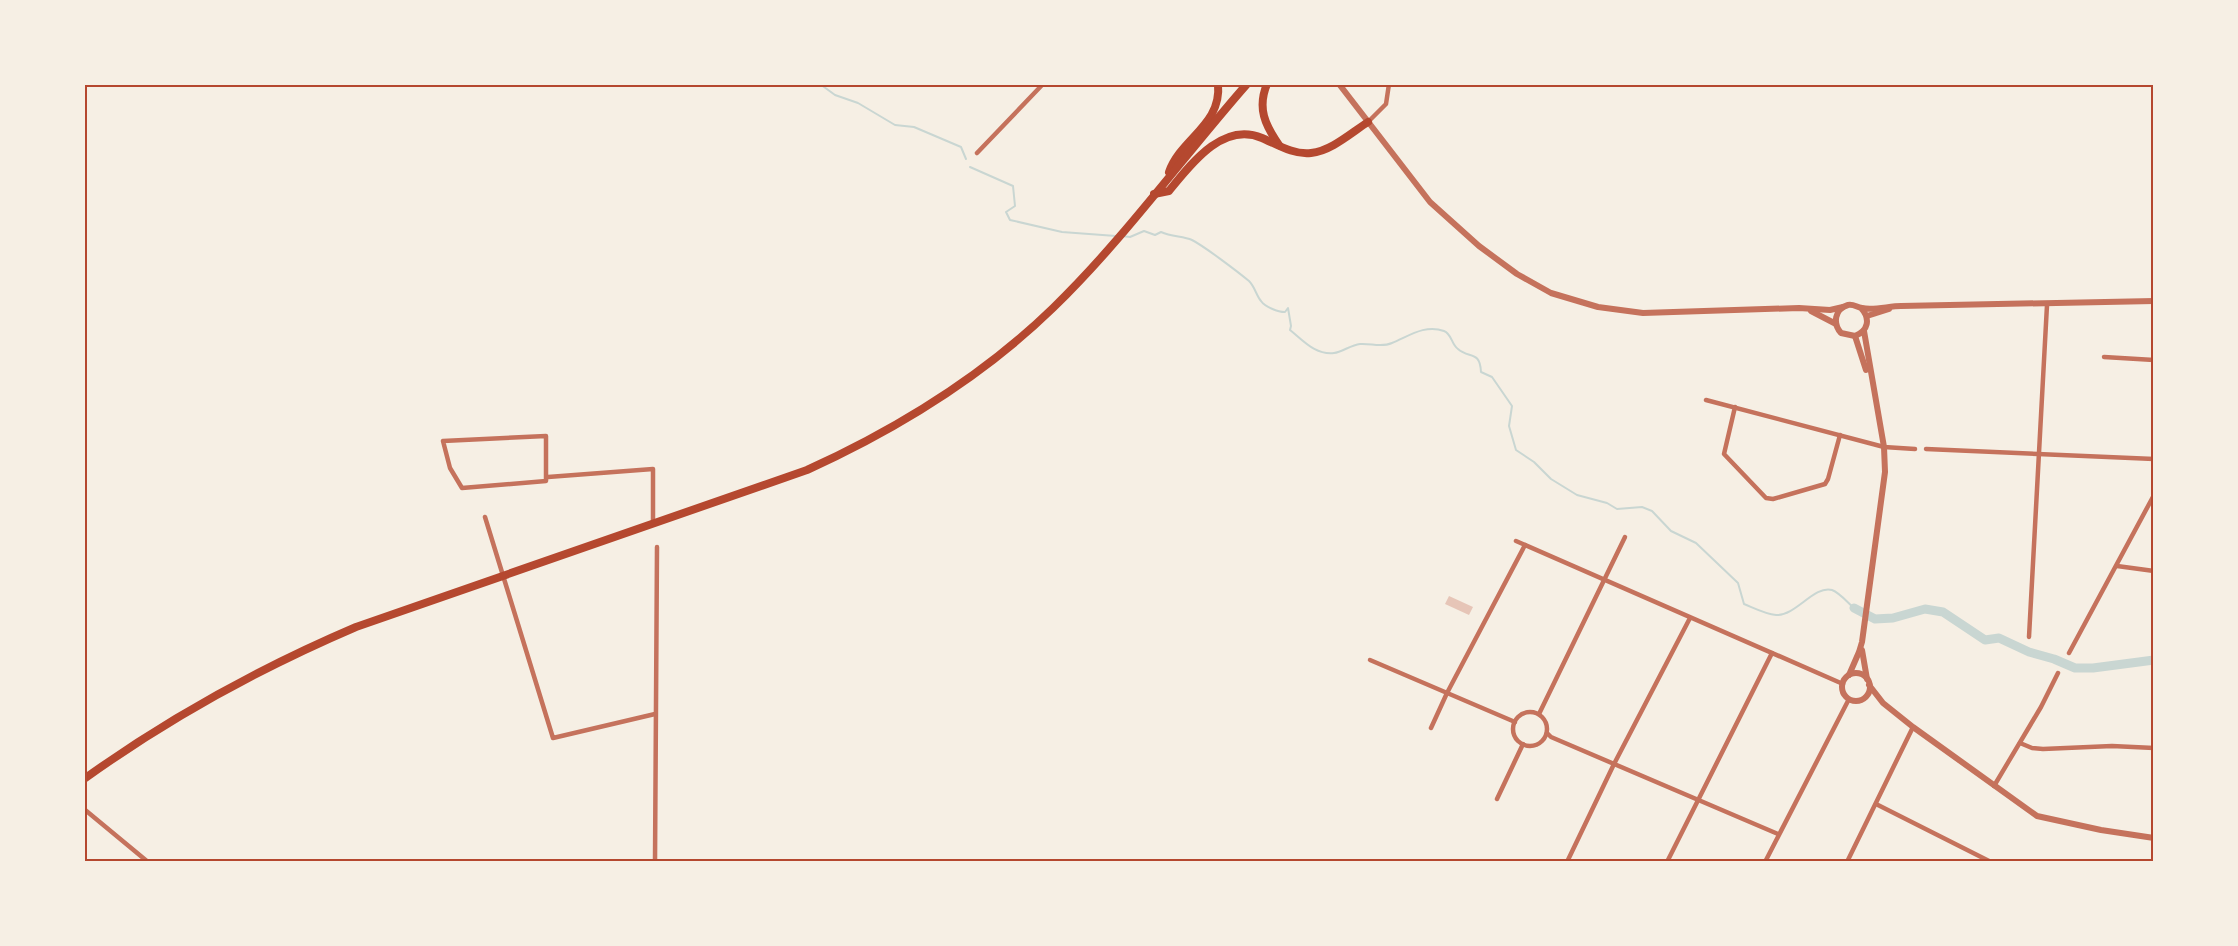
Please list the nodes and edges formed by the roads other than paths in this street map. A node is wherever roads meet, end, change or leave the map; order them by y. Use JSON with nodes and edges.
{"nodes":[{"id":1,"x":1043,"y":84,"type":"edge"},
{"id":2,"x":1218,"y":84,"type":"edge"},
{"id":3,"x":1247,"y":84,"type":"edge"},
{"id":4,"x":1267,"y":84,"type":"edge"},
{"id":5,"x":1339,"y":84,"type":"edge"},
{"id":6,"x":1389,"y":84,"type":"edge"},
{"id":7,"x":1368,"y":122,"type":"junction"},
{"id":8,"x":1279,"y":146,"type":"junction"},
{"id":9,"x":977,"y":153,"type":"dead end"},
{"id":10,"x":1166,"y":179,"type":"junction"},
{"id":11,"x":1152,"y":196,"type":"junction"},
{"id":12,"x":2154,"y":301,"type":"edge"},
{"id":13,"x":2047,"y":304,"type":"junction"},
{"id":14,"x":1901,"y":306,"type":"junction"},
{"id":15,"x":1843,"y":307,"type":"junction"},
{"id":16,"x":1799,"y":308,"type":"junction"},
{"id":17,"x":1861,"y":308,"type":"junction"},
{"id":18,"x":1867,"y":316,"type":"junction"},
{"id":19,"x":1836,"y":324,"type":"junction"},
{"id":20,"x":1864,"y":331,"type":"junction"},
{"id":21,"x":1855,"y":336,"type":"junction"},
{"id":22,"x":2104,"y":357,"type":"dead end"},
{"id":23,"x":2154,"y":360,"type":"edge"},
{"id":24,"x":1874,"y":397,"type":"junction"},
{"id":25,"x":1706,"y":400,"type":"dead end"},
{"id":26,"x":1735,"y":407,"type":"junction"},
{"id":27,"x":1840,"y":435,"type":"junction"},
{"id":28,"x":1884,"y":447,"type":"junction"},
{"id":29,"x":1915,"y":449,"type":"dead end"},
{"id":30,"x":1926,"y":449,"type":"dead end"},
{"id":31,"x":2038,"y":454,"type":"junction"},
{"id":32,"x":2154,"y":459,"type":"edge"},
{"id":33,"x":548,"y":477,"type":"junction"},
{"id":34,"x":2154,"y":495,"type":"edge"},
{"id":35,"x":485,"y":517,"type":"dead end"},
{"id":36,"x":653,"y":523,"type":"junction"},
{"id":37,"x":1625,"y":537,"type":"dead end"},
{"id":38,"x":1516,"y":541,"type":"dead end"},
{"id":39,"x":1525,"y":545,"type":"junction"},
{"id":40,"x":657,"y":547,"type":"dead end"},
{"id":41,"x":2117,"y":566,"type":"junction"},
{"id":42,"x":2154,"y":571,"type":"edge"},
{"id":43,"x":1605,"y":580,"type":"junction"},
{"id":44,"x":1690,"y":618,"type":"junction"},
{"id":45,"x":2030,"y":637,"type":"dead end"},
{"id":46,"x":1862,"y":642,"type":"junction"},
{"id":47,"x":1772,"y":653,"type":"junction"},
{"id":48,"x":2069,"y":653,"type":"dead end"},
{"id":49,"x":1370,"y":660,"type":"dead end"},
{"id":50,"x":2058,"y":673,"type":"dead end"},
{"id":51,"x":1849,"y":675,"type":"junction"},
{"id":52,"x":1868,"y":682,"type":"junction"},
{"id":53,"x":1843,"y":684,"type":"junction"},
{"id":54,"x":1447,"y":693,"type":"junction"},
{"id":55,"x":1849,"y":699,"type":"junction"},
{"id":56,"x":1861,"y":700,"type":"junction"},
{"id":57,"x":1882,"y":703,"type":"junction"},
{"id":58,"x":655,"y":714,"type":"junction"},
{"id":59,"x":1539,"y":714,"type":"junction"},
{"id":60,"x":1515,"y":722,"type":"junction"},
{"id":61,"x":1912,"y":727,"type":"junction"},
{"id":62,"x":1431,"y":728,"type":"dead end"},
{"id":63,"x":1547,"y":733,"type":"junction"},
{"id":64,"x":2020,"y":743,"type":"junction"},
{"id":65,"x":1523,"y":744,"type":"junction"},
{"id":66,"x":2154,"y":748,"type":"edge"},
{"id":67,"x":1614,"y":764,"type":"junction"},
{"id":68,"x":84,"y":779,"type":"edge"},
{"id":69,"x":1994,"y":786,"type":"junction"},
{"id":70,"x":1497,"y":799,"type":"dead end"},
{"id":71,"x":1696,"y":800,"type":"junction"},
{"id":72,"x":1876,"y":804,"type":"junction"},
{"id":73,"x":84,"y":809,"type":"edge"},
{"id":74,"x":1778,"y":834,"type":"junction"},
{"id":75,"x":2154,"y":838,"type":"edge"},
{"id":76,"x":148,"y":862,"type":"edge"},
{"id":77,"x":655,"y":862,"type":"edge"},
{"id":78,"x":1568,"y":862,"type":"edge"},
{"id":79,"x":1667,"y":862,"type":"edge"},
{"id":80,"x":1765,"y":862,"type":"edge"},
{"id":81,"x":1847,"y":862,"type":"edge"},
{"id":82,"x":1992,"y":862,"type":"edge"}],
"edges":[{"from":1,"to":9,"type":"street"},
{"from":2,"to":10,"type":"highway"},
{"from":3,"to":10,"type":"highway"},
{"from":4,"to":8,"type":"highway"},
{"from":5,"to":7,"type":"street"},
{"from":6,"to":7,"type":"street"},
{"from":7,"to":8,"type":"highway"},
{"from":7,"to":16,"type":"street"},
{"from":8,"to":11,"type":"highway"},
{"from":10,"to":11,"type":"highway"},
{"from":11,"to":36,"type":"highway"},
{"from":12,"to":13,"type":"street"},
{"from":13,"to":14,"type":"street"},
{"from":13,"to":31,"type":"street"},
{"from":14,"to":17,"type":"street"},
{"from":14,"to":18,"type":"street"},
{"from":15,"to":16,"type":"street"},
{"from":15,"to":17,"type":"street"},
{"from":15,"to":19,"type":"street"},
{"from":16,"to":19,"type":"street"},
{"from":17,"to":18,"type":"street"},
{"from":18,"to":20,"type":"street"},
{"from":19,"to":21,"type":"street"},
{"from":20,"to":21,"type":"street"},
{"from":20,"to":24,"type":"street"},
{"from":21,"to":24,"type":"street"},
{"from":22,"to":23,"type":"street"},
{"from":24,"to":28,"type":"street"},
{"from":25,"to":26,"type":"street"},
{"from":26,"to":27,"type":"street"},
{"from":26,"to":27,"type":"street"},
{"from":27,"to":28,"type":"street"},
{"from":28,"to":29,"type":"street"},
{"from":28,"to":46,"type":"street"},
{"from":30,"to":31,"type":"street"},
{"from":31,"to":32,"type":"street"},
{"from":31,"to":45,"type":"street"},
{"from":33,"to":33,"type":"street"},
{"from":33,"to":36,"type":"street"},
{"from":34,"to":41,"type":"street"},
{"from":35,"to":58,"type":"street"},
{"from":36,"to":68,"type":"highway"},
{"from":37,"to":43,"type":"street"},
{"from":38,"to":39,"type":"street"},
{"from":39,"to":43,"type":"street"},
{"from":39,"to":54,"type":"street"},
{"from":40,"to":58,"type":"street"},
{"from":41,"to":42,"type":"street"},
{"from":41,"to":48,"type":"street"},
{"from":43,"to":44,"type":"street"},
{"from":43,"to":59,"type":"street"},
{"from":44,"to":47,"type":"street"},
{"from":44,"to":67,"type":"street"},
{"from":46,"to":51,"type":"street"},
{"from":46,"to":52,"type":"street"},
{"from":47,"to":53,"type":"street"},
{"from":47,"to":71,"type":"street"},
{"from":49,"to":54,"type":"street"},
{"from":50,"to":64,"type":"street"},
{"from":51,"to":52,"type":"street"},
{"from":51,"to":53,"type":"street"},
{"from":52,"to":56,"type":"street"},
{"from":52,"to":57,"type":"street"},
{"from":53,"to":55,"type":"street"},
{"from":54,"to":60,"type":"street"},
{"from":54,"to":62,"type":"street"},
{"from":55,"to":56,"type":"street"},
{"from":55,"to":74,"type":"street"},
{"from":56,"to":57,"type":"street"},
{"from":57,"to":61,"type":"street"},
{"from":58,"to":77,"type":"street"},
{"from":59,"to":60,"type":"street"},
{"from":59,"to":63,"type":"street"},
{"from":60,"to":65,"type":"street"},
{"from":61,"to":69,"type":"street"},
{"from":61,"to":72,"type":"street"},
{"from":63,"to":65,"type":"street"},
{"from":63,"to":67,"type":"street"},
{"from":64,"to":66,"type":"street"},
{"from":64,"to":69,"type":"street"},
{"from":65,"to":70,"type":"street"},
{"from":67,"to":71,"type":"street"},
{"from":67,"to":78,"type":"street"},
{"from":69,"to":75,"type":"street"},
{"from":71,"to":74,"type":"street"},
{"from":71,"to":79,"type":"street"},
{"from":72,"to":81,"type":"street"},
{"from":72,"to":82,"type":"street"},
{"from":73,"to":76,"type":"street"},
{"from":74,"to":80,"type":"street"}]}
